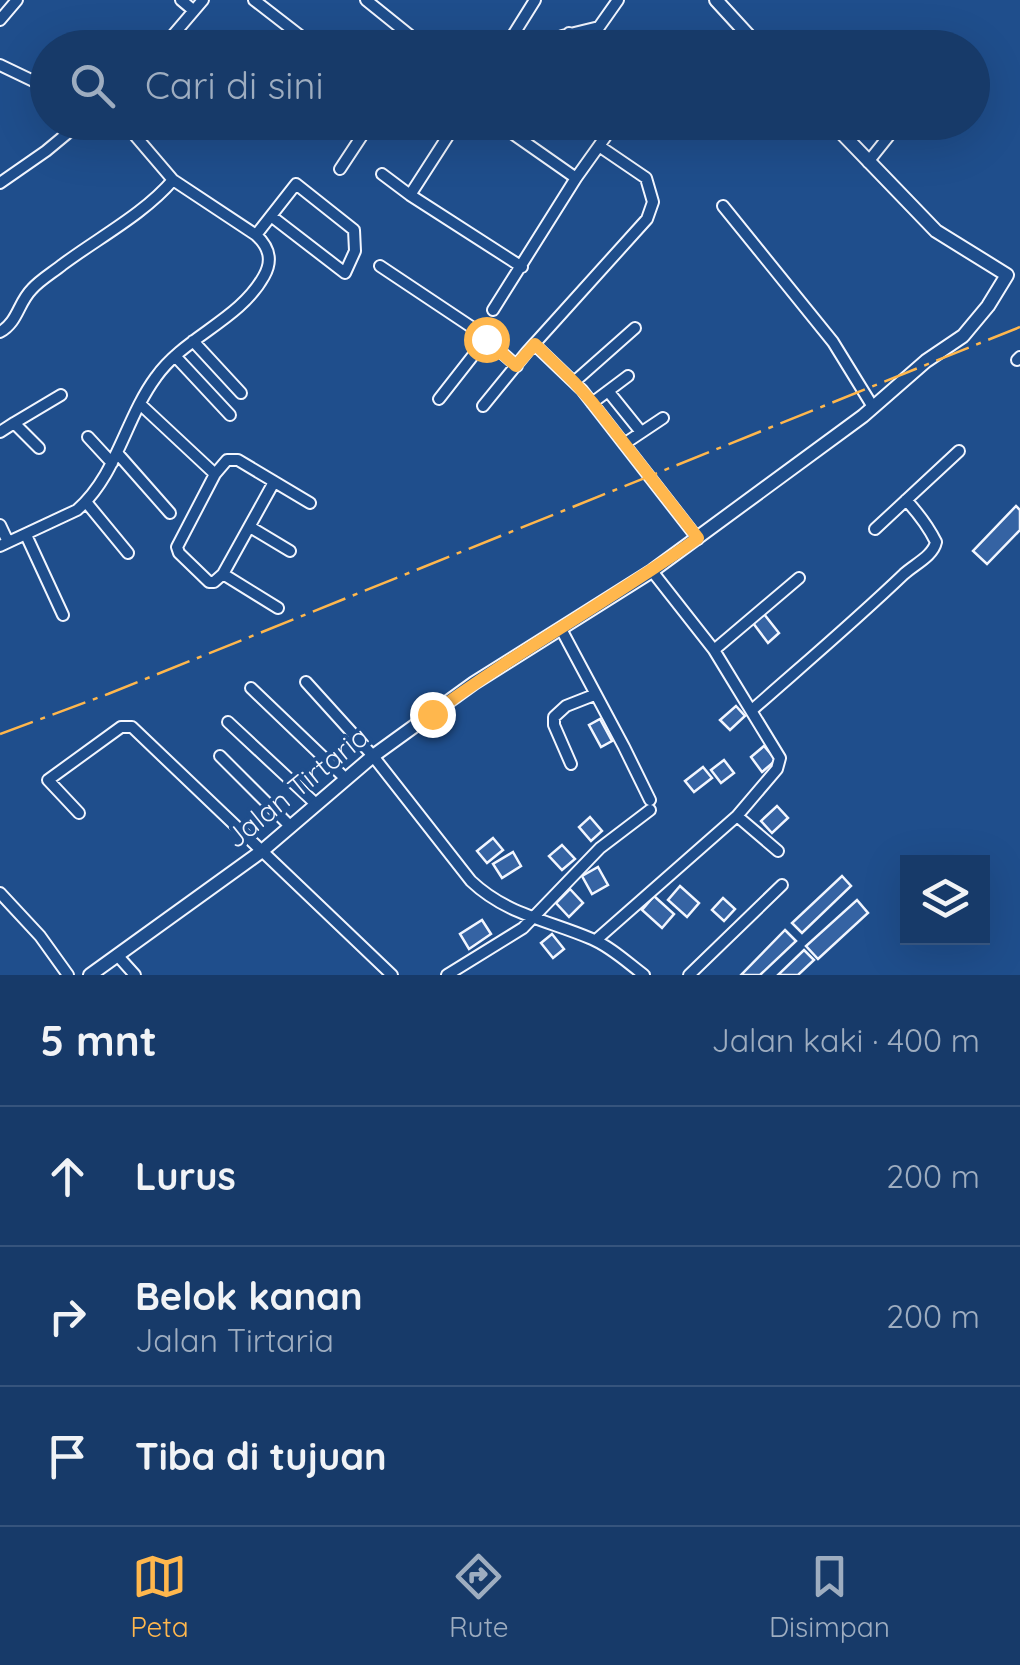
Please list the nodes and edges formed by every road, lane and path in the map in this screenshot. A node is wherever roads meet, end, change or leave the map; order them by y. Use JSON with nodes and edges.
{"nodes":[{"id":1,"x":17,"y":0,"type":"edge"},
{"id":2,"x":182,"y":0,"type":"edge"},
{"id":3,"x":203,"y":0,"type":"edge"},
{"id":4,"x":254,"y":0,"type":"edge"},
{"id":5,"x":366,"y":0,"type":"edge"},
{"id":6,"x":535,"y":0,"type":"edge"},
{"id":7,"x":618,"y":0,"type":"edge"},
{"id":8,"x":716,"y":0,"type":"edge"},
{"id":9,"x":193,"y":10,"type":"junction"},
{"id":10,"x":0,"y":20,"type":"edge"},
{"id":11,"x":177,"y":30,"type":"edge"},
{"id":12,"x":293,"y":30,"type":"edge"},
{"id":13,"x":402,"y":30,"type":"edge"},
{"id":14,"x":516,"y":30,"type":"edge"},
{"id":15,"x":584,"y":30,"type":"edge"},
{"id":16,"x":744,"y":30,"type":"edge"},
{"id":17,"x":0,"y":64,"type":"edge"},
{"id":18,"x":30,"y":79,"type":"edge"},
{"id":19,"x":60,"y":140,"type":"edge"},
{"id":20,"x":139,"y":140,"type":"edge"},
{"id":21,"x":359,"y":140,"type":"edge"},
{"id":22,"x":445,"y":140,"type":"edge"},
{"id":23,"x":523,"y":140,"type":"edge"},
{"id":24,"x":603,"y":140,"type":"edge"},
{"id":25,"x":847,"y":140,"type":"edge"},
{"id":26,"x":886,"y":140,"type":"edge"},
{"id":27,"x":599,"y":146,"type":"junction"},
{"id":28,"x":868,"y":162,"type":"junction"},
{"id":29,"x":340,"y":169,"type":"dead end"},
{"id":30,"x":382,"y":174,"type":"dead end"},
{"id":31,"x":576,"y":178,"type":"junction"},
{"id":32,"x":173,"y":180,"type":"junction"},
{"id":33,"x":0,"y":182,"type":"edge"},
{"id":34,"x":410,"y":195,"type":"junction"},
{"id":35,"x":723,"y":206,"type":"dead end"},
{"id":36,"x":271,"y":216,"type":"junction"},
{"id":37,"x":256,"y":235,"type":"junction"},
{"id":38,"x":380,"y":266,"type":"dead end"},
{"id":39,"x":522,"y":268,"type":"junction"},
{"id":40,"x":1014,"y":278,"type":"edge"},
{"id":41,"x":494,"y":310,"type":"dead end"},
{"id":42,"x":635,"y":328,"type":"dead end"},
{"id":43,"x":0,"y":332,"type":"edge"},
{"id":44,"x":486,"y":339,"type":"junction"},
{"id":45,"x":193,"y":341,"type":"junction"},
{"id":46,"x":535,"y":344,"type":"junction"},
{"id":47,"x":175,"y":356,"type":"junction"},
{"id":48,"x":516,"y":366,"type":"junction"},
{"id":49,"x":628,"y":376,"type":"dead end"},
{"id":50,"x":574,"y":382,"type":"junction"},
{"id":51,"x":608,"y":391,"type":"junction"},
{"id":52,"x":241,"y":393,"type":"dead end"},
{"id":53,"x":62,"y":395,"type":"dead end"},
{"id":54,"x":438,"y":398,"type":"dead end"},
{"id":55,"x":592,"y":402,"type":"junction"},
{"id":56,"x":140,"y":404,"type":"junction"},
{"id":57,"x":483,"y":406,"type":"dead end"},
{"id":58,"x":873,"y":407,"type":"junction"},
{"id":59,"x":230,"y":415,"type":"dead end"},
{"id":60,"x":663,"y":418,"type":"dead end"},
{"id":61,"x":14,"y":423,"type":"junction"},
{"id":62,"x":0,"y":432,"type":"edge"},
{"id":63,"x":642,"y":432,"type":"junction"},
{"id":64,"x":88,"y":437,"type":"dead end"},
{"id":65,"x":624,"y":444,"type":"junction"},
{"id":66,"x":39,"y":448,"type":"dead end"},
{"id":67,"x":959,"y":451,"type":"dead end"},
{"id":68,"x":115,"y":458,"type":"junction"},
{"id":69,"x":216,"y":474,"type":"junction"},
{"id":70,"x":274,"y":482,"type":"junction"},
{"id":71,"x":906,"y":500,"type":"junction"},
{"id":72,"x":86,"y":502,"type":"junction"},
{"id":73,"x":310,"y":503,"type":"dead end"},
{"id":74,"x":170,"y":513,"type":"dead end"},
{"id":75,"x":0,"y":525,"type":"edge"},
{"id":76,"x":250,"y":526,"type":"junction"},
{"id":77,"x":874,"y":529,"type":"dead end"},
{"id":78,"x":26,"y":535,"type":"junction"},
{"id":79,"x":698,"y":538,"type":"junction"},
{"id":80,"x":4,"y":544,"type":"edge"},
{"id":81,"x":290,"y":552,"type":"dead end"},
{"id":82,"x":128,"y":553,"type":"dead end"},
{"id":83,"x":652,"y":571,"type":"junction"},
{"id":84,"x":222,"y":574,"type":"junction"},
{"id":85,"x":799,"y":578,"type":"dead end"},
{"id":86,"x":278,"y":608,"type":"dead end"},
{"id":87,"x":63,"y":615,"type":"dead end"},
{"id":88,"x":560,"y":629,"type":"junction"},
{"id":89,"x":714,"y":650,"type":"junction"},
{"id":90,"x":306,"y":682,"type":"dead end"},
{"id":91,"x":251,"y":688,"type":"dead end"},
{"id":92,"x":594,"y":695,"type":"junction"},
{"id":93,"x":752,"y":710,"type":"junction"},
{"id":94,"x":228,"y":722,"type":"dead end"},
{"id":95,"x":220,"y":756,"type":"dead end"},
{"id":96,"x":373,"y":756,"type":"junction"},
{"id":97,"x":572,"y":764,"type":"dead end"},
{"id":98,"x":346,"y":778,"type":"junction"},
{"id":99,"x":316,"y":804,"type":"junction"},
{"id":100,"x":79,"y":813,"type":"dead end"},
{"id":101,"x":736,"y":816,"type":"junction"},
{"id":102,"x":290,"y":826,"type":"junction"},
{"id":103,"x":262,"y":850,"type":"junction"},
{"id":104,"x":778,"y":851,"type":"dead end"},
{"id":105,"x":782,"y":885,"type":"dead end"},
{"id":106,"x":3,"y":902,"type":"edge"},
{"id":107,"x":533,"y":918,"type":"junction"},
{"id":108,"x":596,"y":940,"type":"junction"},
{"id":109,"x":118,"y":955,"type":"junction"},
{"id":110,"x":68,"y":975,"type":"edge"},
{"id":111,"x":90,"y":975,"type":"edge"},
{"id":112,"x":136,"y":975,"type":"edge"},
{"id":113,"x":392,"y":975,"type":"edge"},
{"id":114,"x":447,"y":975,"type":"edge"},
{"id":115,"x":644,"y":975,"type":"edge"},
{"id":116,"x":689,"y":975,"type":"edge"}],
"edges":[{"from":1,"to":10,"type":"street"},
{"from":2,"to":9,"type":"street"},
{"from":3,"to":9,"type":"street"},
{"from":4,"to":12,"type":"street"},
{"from":5,"to":13,"type":"street"},
{"from":6,"to":14,"type":"street"},
{"from":7,"to":15,"type":"street"},
{"from":8,"to":16,"type":"street"},
{"from":9,"to":11,"type":"street"},
{"from":17,"to":18,"type":"street"},
{"from":19,"to":33,"type":"street"},
{"from":20,"to":32,"type":"street"},
{"from":21,"to":29,"type":"street"},
{"from":22,"to":34,"type":"street"},
{"from":23,"to":31,"type":"street"},
{"from":24,"to":27,"type":"street"},
{"from":25,"to":28,"type":"street"},
{"from":26,"to":28,"type":"street"},
{"from":27,"to":31,"type":"street"},
{"from":27,"to":46,"type":"street"},
{"from":28,"to":40,"type":"street"},
{"from":30,"to":34,"type":"street"},
{"from":31,"to":39,"type":"street"},
{"from":32,"to":37,"type":"street"},
{"from":32,"to":43,"type":"street"},
{"from":34,"to":39,"type":"street"},
{"from":35,"to":58,"type":"street"},
{"from":36,"to":36,"type":"street"},
{"from":36,"to":37,"type":"street"},
{"from":37,"to":45,"type":"street"},
{"from":38,"to":44,"type":"street"},
{"from":39,"to":41,"type":"street"},
{"from":40,"to":58,"type":"street","name":"Jalan Tirtaria"},
{"from":42,"to":50,"type":"street"},
{"from":44,"to":48,"type":"street"},
{"from":44,"to":54,"type":"street"},
{"from":45,"to":47,"type":"street"},
{"from":45,"to":52,"type":"street"},
{"from":46,"to":48,"type":"street"},
{"from":46,"to":50,"type":"street"},
{"from":47,"to":56,"type":"street"},
{"from":47,"to":59,"type":"street"},
{"from":48,"to":57,"type":"street"},
{"from":49,"to":51,"type":"street"},
{"from":50,"to":55,"type":"street"},
{"from":51,"to":55,"type":"street"},
{"from":51,"to":63,"type":"street"},
{"from":53,"to":61,"type":"street"},
{"from":55,"to":65,"type":"street"},
{"from":56,"to":68,"type":"street"},
{"from":56,"to":69,"type":"street"},
{"from":58,"to":79,"type":"street","name":"Jalan Tirtaria"},
{"from":60,"to":63,"type":"street"},
{"from":61,"to":62,"type":"street"},
{"from":61,"to":66,"type":"street"},
{"from":63,"to":65,"type":"street"},
{"from":64,"to":68,"type":"street"},
{"from":65,"to":79,"type":"street"},
{"from":67,"to":71,"type":"street"},
{"from":68,"to":72,"type":"street"},
{"from":68,"to":74,"type":"street"},
{"from":69,"to":70,"type":"street"},
{"from":69,"to":84,"type":"street"},
{"from":70,"to":73,"type":"street"},
{"from":70,"to":76,"type":"street"},
{"from":71,"to":77,"type":"street"},
{"from":71,"to":93,"type":"street"},
{"from":72,"to":78,"type":"street"},
{"from":72,"to":82,"type":"street"},
{"from":75,"to":80,"type":"street"},
{"from":76,"to":81,"type":"street"},
{"from":76,"to":84,"type":"street"},
{"from":78,"to":80,"type":"street"},
{"from":78,"to":87,"type":"street"},
{"from":79,"to":83,"type":"street","name":"Jalan Tirtaria"},
{"from":83,"to":88,"type":"street","name":"Jalan Tirtaria"},
{"from":83,"to":89,"type":"street"},
{"from":84,"to":86,"type":"street"},
{"from":85,"to":89,"type":"street"},
{"from":88,"to":92,"type":"street"},
{"from":88,"to":96,"type":"street","name":"Jalan Tirtaria"},
{"from":89,"to":93,"type":"street"},
{"from":90,"to":96,"type":"street"},
{"from":91,"to":98,"type":"street"},
{"from":92,"to":97,"type":"street"},
{"from":92,"to":107,"type":"street"},
{"from":93,"to":101,"type":"street"},
{"from":94,"to":99,"type":"street"},
{"from":95,"to":102,"type":"street"},
{"from":96,"to":98,"type":"street","name":"Jalan Tirtaria"},
{"from":96,"to":107,"type":"street"},
{"from":98,"to":99,"type":"street","name":"Jalan Tirtaria"},
{"from":99,"to":102,"type":"street","name":"Jalan Tirtaria"},
{"from":100,"to":103,"type":"street"},
{"from":101,"to":104,"type":"street"},
{"from":101,"to":108,"type":"street"},
{"from":102,"to":103,"type":"street","name":"Jalan Tirtaria"},
{"from":103,"to":109,"type":"street","name":"Jalan Tirtaria"},
{"from":103,"to":113,"type":"street"},
{"from":105,"to":116,"type":"street"},
{"from":106,"to":110,"type":"street"},
{"from":107,"to":108,"type":"street"},
{"from":107,"to":114,"type":"street"},
{"from":108,"to":115,"type":"street"},
{"from":109,"to":111,"type":"street","name":"Jalan Tirtaria"},
{"from":109,"to":112,"type":"street"}]}
